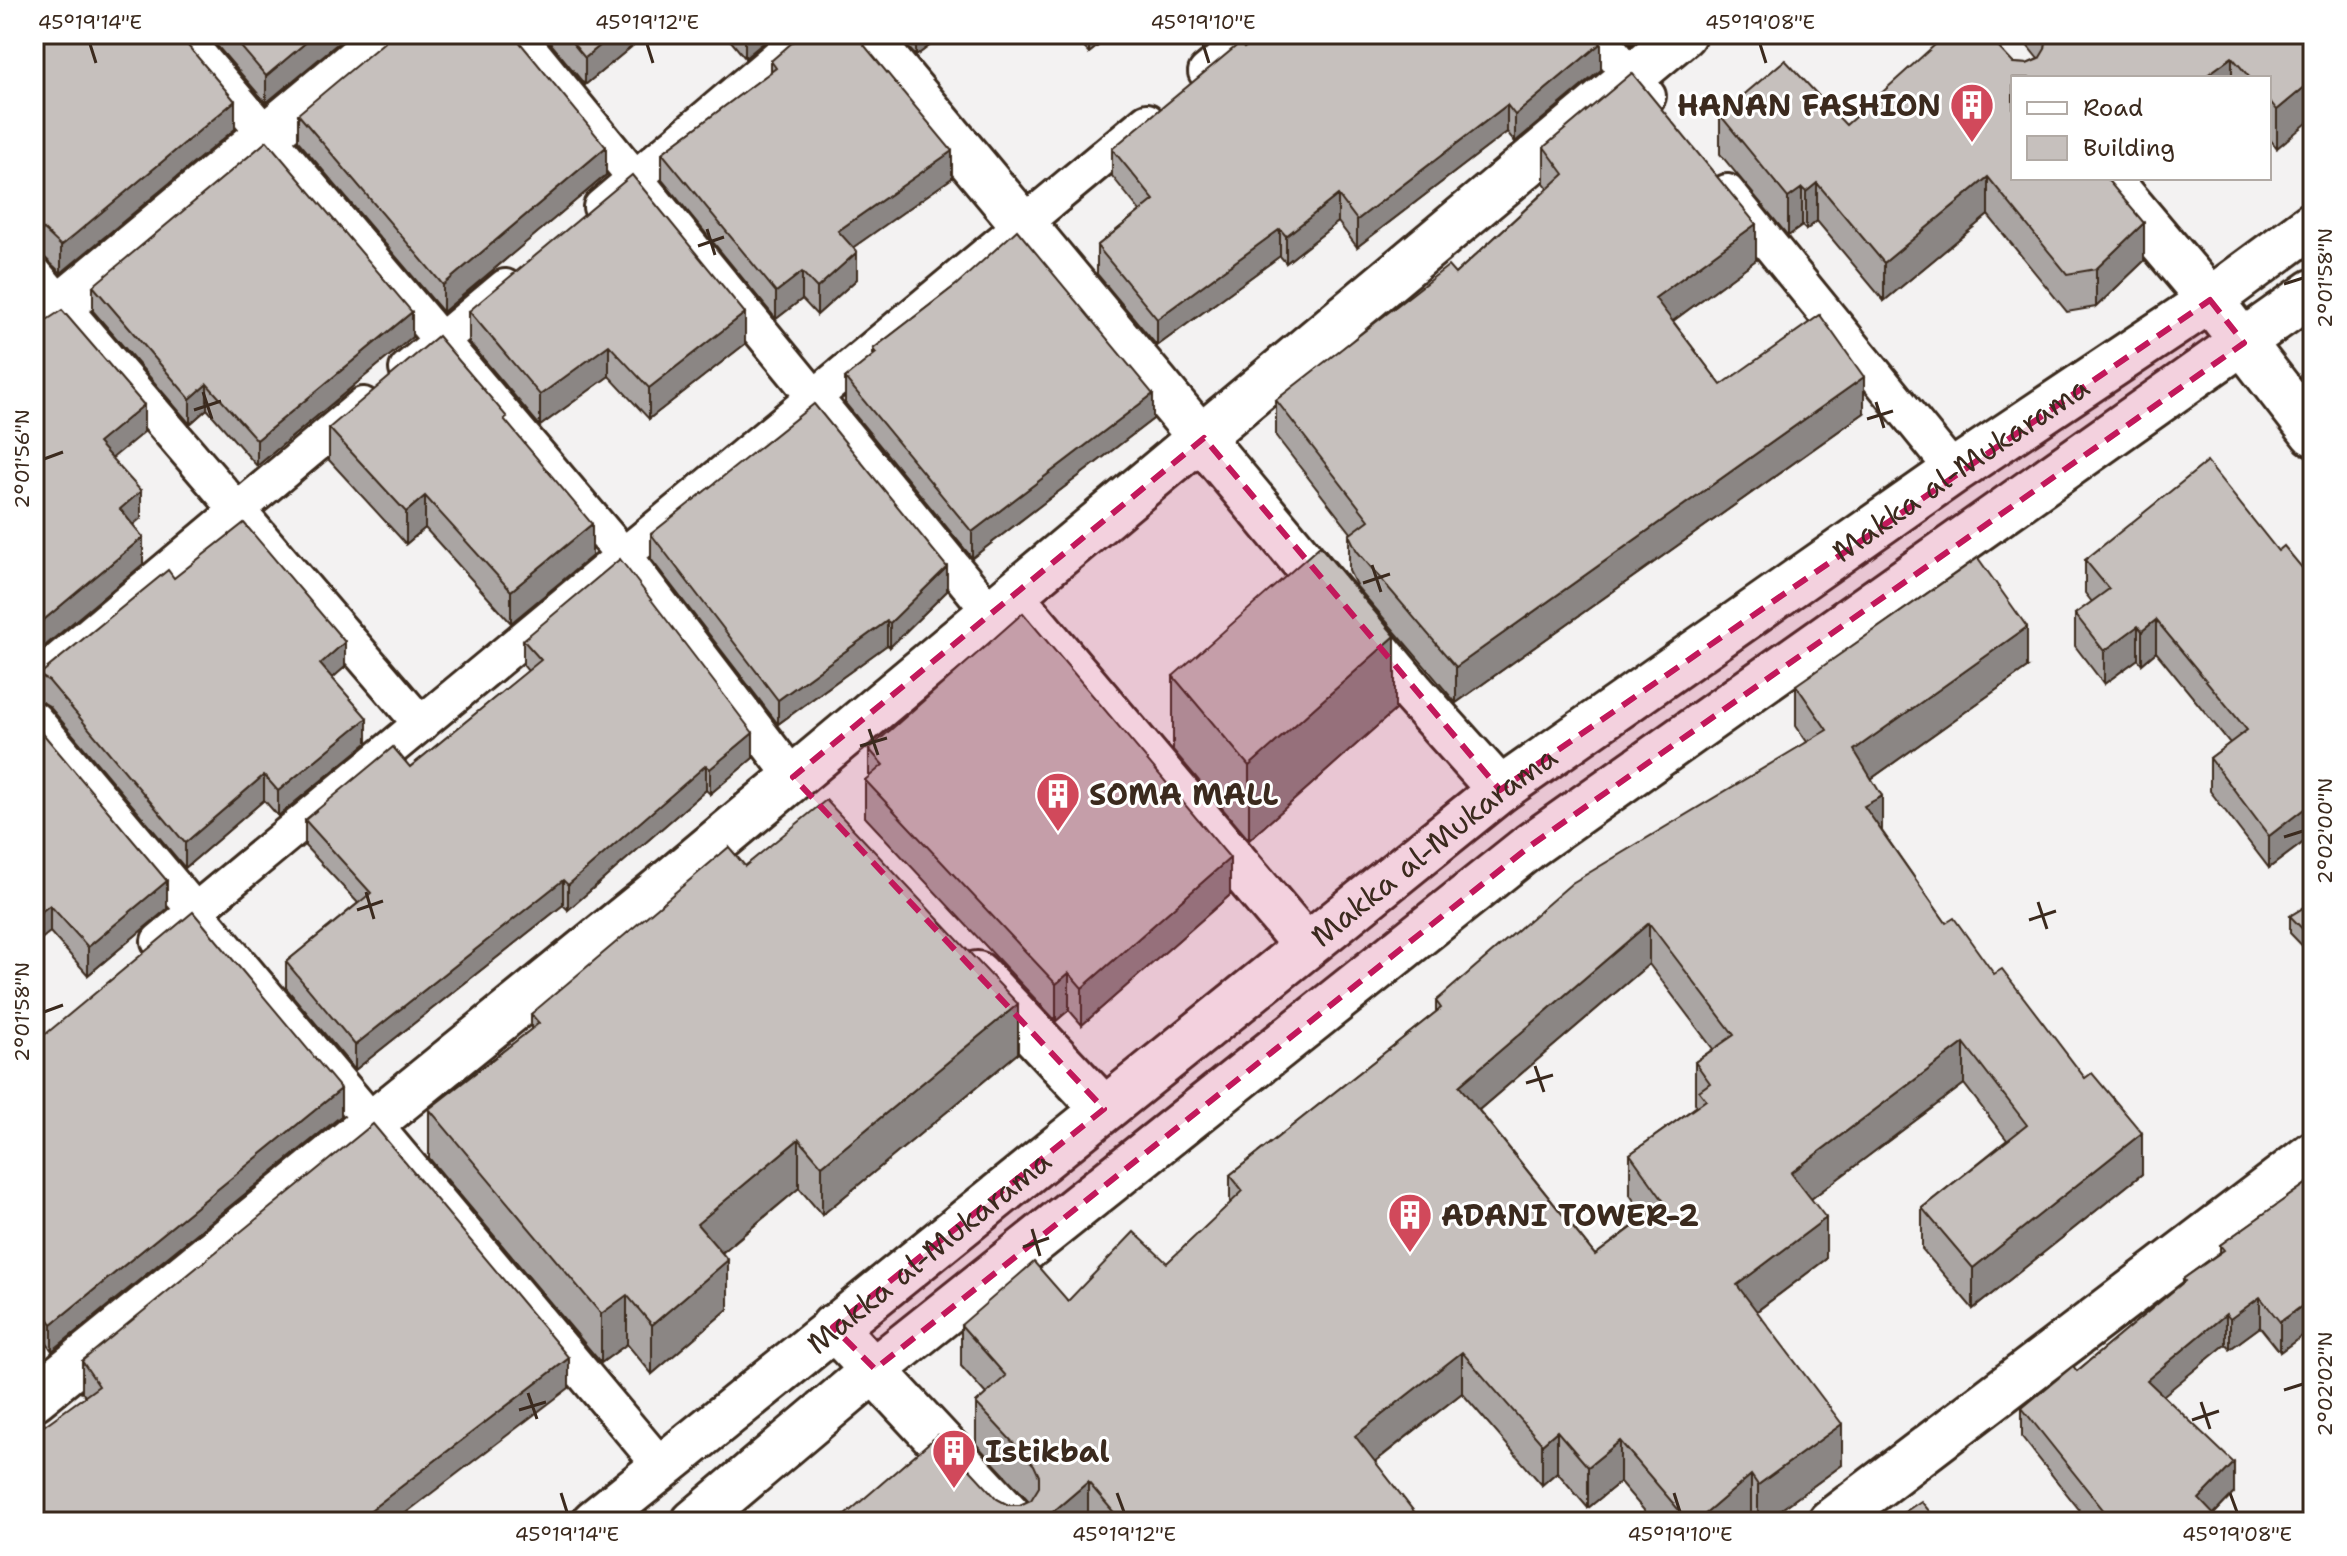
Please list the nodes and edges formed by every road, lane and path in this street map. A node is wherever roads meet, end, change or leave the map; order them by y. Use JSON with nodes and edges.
{"nodes":[{"id":1,"x":181,"y":34,"type":"edge"},
{"id":2,"x":388,"y":34,"type":"edge"},
{"id":3,"x":517,"y":34,"type":"edge"},
{"id":4,"x":805,"y":34,"type":"edge"},
{"id":5,"x":865,"y":34,"type":"edge"},
{"id":6,"x":1252,"y":34,"type":"edge"},
{"id":7,"x":1597,"y":34,"type":"edge"},
{"id":8,"x":1683,"y":34,"type":"edge"},
{"id":9,"x":1632,"y":77,"type":"junction"},
{"id":10,"x":1672,"y":126,"type":"edge"},
{"id":11,"x":267,"y":135,"type":"junction"},
{"id":12,"x":1702,"y":163,"type":"edge"},
{"id":13,"x":635,"y":179,"type":"junction"},
{"id":14,"x":2109,"y":180,"type":"edge"},
{"id":15,"x":1024,"y":223,"type":"junction"},
{"id":16,"x":2313,"y":224,"type":"edge"},
{"id":17,"x":575,"y":229,"type":"edge"},
{"id":18,"x":526,"y":269,"type":"edge"},
{"id":19,"x":2313,"y":292,"type":"edge"},
{"id":20,"x":2210,"y":300,"type":"junction"},
{"id":21,"x":43,"y":302,"type":"edge"},
{"id":22,"x":441,"y":340,"type":"junction"},
{"id":23,"x":2244,"y":343,"type":"junction"},
{"id":24,"x":814,"y":397,"type":"junction"},
{"id":25,"x":2313,"y":433,"type":"edge"},
{"id":26,"x":1204,"y":438,"type":"junction"},
{"id":27,"x":1954,"y":471,"type":"junction"},
{"id":28,"x":237,"y":510,"type":"junction"},
{"id":29,"x":624,"y":556,"type":"junction"},
{"id":30,"x":1002,"y":606,"type":"junction"},
{"id":31,"x":34,"y":681,"type":"edge"},
{"id":32,"x":34,"y":719,"type":"edge"},
{"id":33,"x":421,"y":724,"type":"junction"},
{"id":34,"x":793,"y":777,"type":"junction"},
{"id":35,"x":1500,"y":790,"type":"junction"},
{"id":36,"x":825,"y":812,"type":"edge"},
{"id":37,"x":195,"y":911,"type":"junction"},
{"id":38,"x":1306,"y":946,"type":"junction"},
{"id":39,"x":954,"y":949,"type":"edge"},
{"id":40,"x":138,"y":959,"type":"edge"},
{"id":41,"x":1104,"y":1109,"type":"junction"},
{"id":42,"x":371,"y":1121,"type":"junction"},
{"id":43,"x":2313,"y":1154,"type":"edge"},
{"id":44,"x":833,"y":1327,"type":"junction"},
{"id":45,"x":875,"y":1369,"type":"junction"},
{"id":46,"x":34,"y":1398,"type":"edge"},
{"id":47,"x":660,"y":1465,"type":"junction"},
{"id":48,"x":594,"y":1522,"type":"edge"},
{"id":49,"x":694,"y":1522,"type":"edge"},
{"id":50,"x":1015,"y":1522,"type":"edge"},
{"id":51,"x":1830,"y":1522,"type":"edge"}],
"edges":[{"from":1,"to":11,"type":"lane"},
{"from":2,"to":11,"type":"main road"},
{"from":3,"to":13,"type":"lane"},
{"from":4,"to":13,"type":"lane"},
{"from":5,"to":15,"type":"main road"},
{"from":6,"to":15,"type":"lane"},
{"from":7,"to":9,"type":"lane"},
{"from":8,"to":9,"type":"main road"},
{"from":9,"to":10,"type":"lane"},
{"from":9,"to":26,"type":"main road"},
{"from":11,"to":21,"type":"main road"},
{"from":11,"to":22,"type":"lane"},
{"from":12,"to":27,"type":"lane"},
{"from":13,"to":17,"type":"lane"},
{"from":13,"to":24,"type":"lane"},
{"from":14,"to":20,"type":"main road"},
{"from":15,"to":24,"type":"lane"},
{"from":15,"to":26,"type":"main road"},
{"from":16,"to":20,"type":"main road","name":"Makka al-Mukarama"},
{"from":18,"to":22,"type":"lane"},
{"from":19,"to":23,"type":"main road","name":"Makka al-Mukarama"},
{"from":20,"to":23,"type":"main road"},
{"from":20,"to":27,"type":"main road","name":"Makka al-Mukarama"},
{"from":21,"to":28,"type":"lane"},
{"from":22,"to":28,"type":"lane"},
{"from":22,"to":29,"type":"lane"},
{"from":23,"to":25,"type":"main road"},
{"from":23,"to":45,"type":"main road","name":"Makka al-Mukarama"},
{"from":24,"to":29,"type":"lane"},
{"from":24,"to":30,"type":"lane"},
{"from":26,"to":30,"type":"main road"},
{"from":26,"to":35,"type":"main road"},
{"from":27,"to":35,"type":"main road","name":"Makka al-Mukarama"},
{"from":28,"to":31,"type":"lane"},
{"from":28,"to":33,"type":"lane"},
{"from":29,"to":33,"type":"lane"},
{"from":29,"to":34,"type":"lane"},
{"from":30,"to":34,"type":"main road"},
{"from":30,"to":38,"type":"main road"},
{"from":32,"to":37,"type":"lane"},
{"from":33,"to":37,"type":"lane"},
{"from":34,"to":36,"type":"main road"},
{"from":34,"to":42,"type":"main road"},
{"from":35,"to":38,"type":"main road","name":"Makka al-Mukarama"},
{"from":37,"to":40,"type":"lane"},
{"from":37,"to":42,"type":"lane"},
{"from":38,"to":41,"type":"main road","name":"Makka al-Mukarama"},
{"from":39,"to":41,"type":"main road"},
{"from":41,"to":44,"type":"main road","name":"Makka al-Mukarama"},
{"from":42,"to":46,"type":"main road"},
{"from":42,"to":47,"type":"lane"},
{"from":43,"to":51,"type":"main road"},
{"from":44,"to":45,"type":"main road"},
{"from":44,"to":47,"type":"main road","name":"Makka al-Mukarama"},
{"from":45,"to":49,"type":"main road","name":"Makka al-Mukarama"},
{"from":45,"to":50,"type":"main road"},
{"from":47,"to":48,"type":"main road","name":"Makka al-Mukarama"}]}
